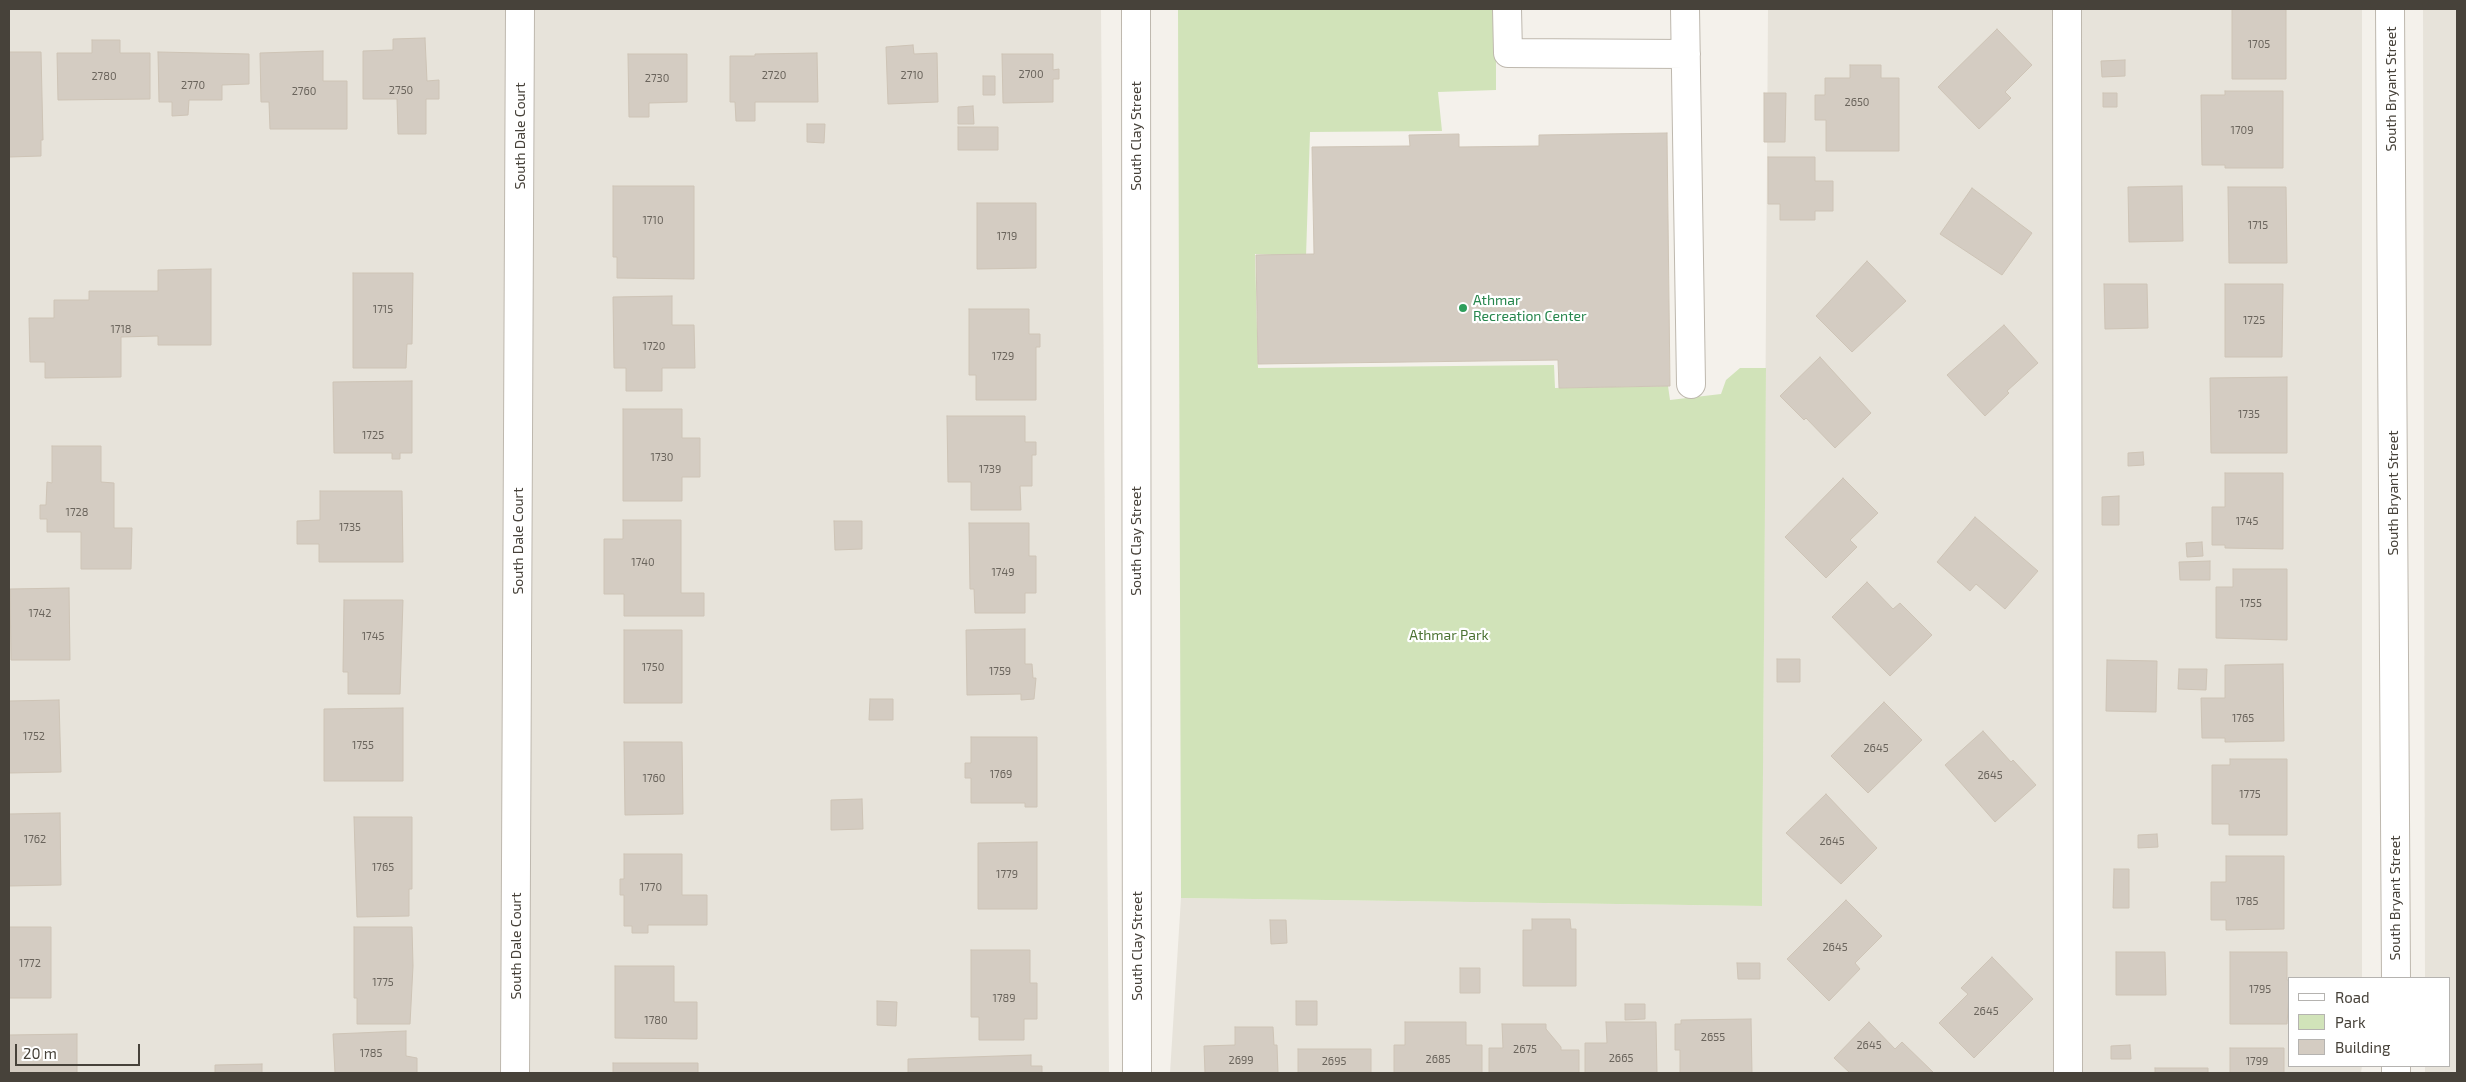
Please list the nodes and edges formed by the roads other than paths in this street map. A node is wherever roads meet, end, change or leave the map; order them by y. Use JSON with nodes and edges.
{"nodes":[{"id":1,"x":520,"y":9,"type":"edge"},
{"id":2,"x":1136,"y":9,"type":"edge"},
{"id":3,"x":1507,"y":9,"type":"edge"},
{"id":4,"x":1685,"y":9,"type":"edge"},
{"id":5,"x":2067,"y":9,"type":"edge"},
{"id":6,"x":2390,"y":9,"type":"edge"},
{"id":7,"x":1686,"y":54,"type":"junction"},
{"id":8,"x":1691,"y":384,"type":"dead end"},
{"id":9,"x":2396,"y":977,"type":"edge"},
{"id":10,"x":515,"y":1073,"type":"edge"},
{"id":11,"x":1137,"y":1073,"type":"edge"},
{"id":12,"x":2068,"y":1073,"type":"edge"}],
"edges":[{"from":1,"to":10,"type":"street","name":"South Dale Court"},
{"from":2,"to":11,"type":"street","name":"South Clay Street"},
{"from":3,"to":7,"type":"street"},
{"from":4,"to":7,"type":"street"},
{"from":5,"to":12,"type":"street"},
{"from":6,"to":9,"type":"street","name":"South Bryant Street"},
{"from":7,"to":8,"type":"street"}]}
